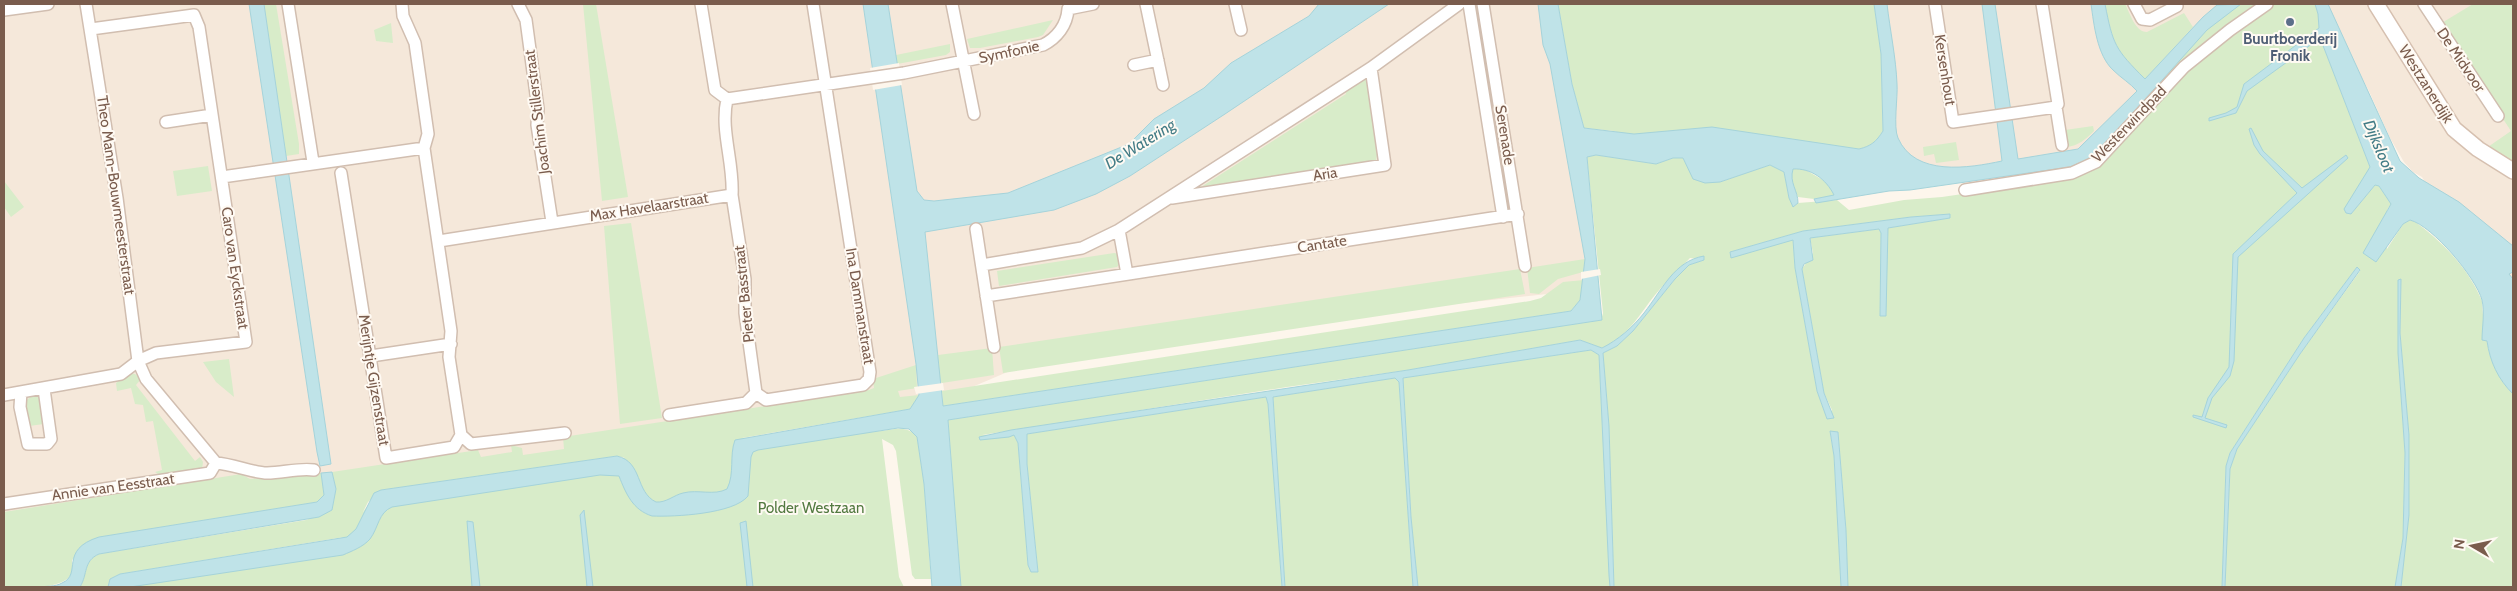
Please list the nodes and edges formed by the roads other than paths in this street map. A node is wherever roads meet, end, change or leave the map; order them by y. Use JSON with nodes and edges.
{"nodes":[{"id":1,"x":48,"y":4,"type":"edge"},
{"id":2,"x":86,"y":4,"type":"edge"},
{"id":3,"x":288,"y":4,"type":"edge"},
{"id":4,"x":402,"y":4,"type":"edge"},
{"id":5,"x":518,"y":4,"type":"edge"},
{"id":6,"x":702,"y":4,"type":"edge"},
{"id":7,"x":813,"y":4,"type":"edge"},
{"id":8,"x":952,"y":4,"type":"edge"},
{"id":9,"x":1093,"y":4,"type":"edge"},
{"id":10,"x":1146,"y":4,"type":"edge"},
{"id":11,"x":1236,"y":4,"type":"edge"},
{"id":12,"x":1459,"y":4,"type":"edge"},
{"id":13,"x":1469,"y":4,"type":"edge"},
{"id":14,"x":1483,"y":4,"type":"edge"},
{"id":15,"x":1935,"y":4,"type":"edge"},
{"id":16,"x":2042,"y":4,"type":"edge"},
{"id":17,"x":2134,"y":4,"type":"edge"},
{"id":18,"x":2268,"y":4,"type":"edge"},
{"id":19,"x":2376,"y":4,"type":"edge"},
{"id":20,"x":2424,"y":4,"type":"edge"},
{"id":21,"x":1068,"y":6,"type":"edge"},
{"id":22,"x":2177,"y":6,"type":"dead end"},
{"id":23,"x":4,"y":10,"type":"edge"},
{"id":24,"x":91,"y":30,"type":"junction"},
{"id":25,"x":1241,"y":30,"type":"dead end"},
{"id":26,"x":1158,"y":60,"type":"junction"},
{"id":27,"x":964,"y":61,"type":"junction"},
{"id":28,"x":1134,"y":66,"type":"dead end"},
{"id":29,"x":1371,"y":68,"type":"junction"},
{"id":30,"x":825,"y":85,"type":"junction"},
{"id":31,"x":1163,"y":85,"type":"dead end"},
{"id":32,"x":727,"y":99,"type":"junction"},
{"id":33,"x":2056,"y":107,"type":"junction"},
{"id":34,"x":974,"y":114,"type":"dead end"},
{"id":35,"x":212,"y":115,"type":"junction"},
{"id":36,"x":2498,"y":116,"type":"dead end"},
{"id":37,"x":166,"y":122,"type":"dead end"},
{"id":38,"x":2062,"y":145,"type":"dead end"},
{"id":39,"x":424,"y":148,"type":"junction"},
{"id":40,"x":313,"y":162,"type":"junction"},
{"id":41,"x":2513,"y":171,"type":"edge"},
{"id":42,"x":342,"y":173,"type":"dead end"},
{"id":43,"x":222,"y":177,"type":"junction"},
{"id":44,"x":1965,"y":190,"type":"dead end"},
{"id":45,"x":732,"y":194,"type":"junction"},
{"id":46,"x":1168,"y":199,"type":"junction"},
{"id":47,"x":1518,"y":214,"type":"junction"},
{"id":48,"x":1503,"y":217,"type":"junction"},
{"id":49,"x":552,"y":222,"type":"junction"},
{"id":50,"x":976,"y":229,"type":"dead end"},
{"id":51,"x":1119,"y":230,"type":"junction"},
{"id":52,"x":439,"y":241,"type":"junction"},
{"id":53,"x":982,"y":265,"type":"junction"},
{"id":54,"x":1525,"y":266,"type":"dead end"},
{"id":55,"x":1127,"y":274,"type":"junction"},
{"id":56,"x":986,"y":296,"type":"junction"},
{"id":57,"x":451,"y":344,"type":"junction"},
{"id":58,"x":994,"y":347,"type":"dead end"},
{"id":59,"x":371,"y":356,"type":"junction"},
{"id":60,"x":138,"y":361,"type":"junction"},
{"id":61,"x":44,"y":389,"type":"junction"},
{"id":62,"x":21,"y":392,"type":"junction"},
{"id":63,"x":756,"y":393,"type":"junction"},
{"id":64,"x":4,"y":395,"type":"edge"},
{"id":65,"x":669,"y":415,"type":"dead end"},
{"id":66,"x":564,"y":433,"type":"dead end"},
{"id":67,"x":461,"y":435,"type":"junction"},
{"id":68,"x":216,"y":463,"type":"junction"},
{"id":69,"x":314,"y":470,"type":"dead end"},
{"id":70,"x":4,"y":504,"type":"edge"}],
"edges":[{"from":1,"to":23,"type":"street"},
{"from":2,"to":24,"type":"street","name":"Theo Mann-Bouwmeesterstraat"},
{"from":3,"to":40,"type":"street"},
{"from":4,"to":39,"type":"street"},
{"from":5,"to":49,"type":"street","name":"Joachim Stillerstraat"},
{"from":6,"to":32,"type":"street"},
{"from":7,"to":30,"type":"street"},
{"from":8,"to":27,"type":"street"},
{"from":9,"to":21,"type":"street","name":"Symfonie"},
{"from":10,"to":26,"type":"street"},
{"from":11,"to":25,"type":"street"},
{"from":12,"to":29,"type":"street","name":"Aria"},
{"from":13,"to":48,"type":"street","name":"Serenade"},
{"from":14,"to":47,"type":"street","name":"Serenade"},
{"from":15,"to":33,"type":"street","name":"Kersenhout"},
{"from":16,"to":33,"type":"street"},
{"from":17,"to":22,"type":"street"},
{"from":18,"to":44,"type":"street","name":"Westerwindpad"},
{"from":19,"to":41,"type":"street","name":"Westzanerdijk"},
{"from":20,"to":36,"type":"street","name":"De Midvoor"},
{"from":21,"to":27,"type":"street","name":"Symfonie"},
{"from":24,"to":35,"type":"street","name":"Caro van Eyckstraat"},
{"from":24,"to":60,"type":"street","name":"Theo Mann-Bouwmeesterstraat"},
{"from":26,"to":28,"type":"street"},
{"from":26,"to":31,"type":"street"},
{"from":27,"to":30,"type":"street"},
{"from":27,"to":34,"type":"street"},
{"from":29,"to":46,"type":"street","name":"Aria"},
{"from":29,"to":46,"type":"street","name":"Aria"},
{"from":30,"to":32,"type":"street"},
{"from":30,"to":63,"type":"street","name":"Ina Dammanstraat"},
{"from":32,"to":45,"type":"street"},
{"from":33,"to":38,"type":"street"},
{"from":35,"to":37,"type":"street"},
{"from":35,"to":43,"type":"street","name":"Caro van Eyckstraat"},
{"from":39,"to":40,"type":"street"},
{"from":39,"to":52,"type":"street"},
{"from":40,"to":43,"type":"street"},
{"from":42,"to":59,"type":"street","name":"Merijntje Gijzenstraat"},
{"from":43,"to":60,"type":"street","name":"Caro van Eyckstraat"},
{"from":45,"to":49,"type":"street","name":"Max Havelaarstraat"},
{"from":45,"to":63,"type":"street","name":"Pieter Basstraat"},
{"from":46,"to":51,"type":"street","name":"Aria"},
{"from":47,"to":48,"type":"street","name":"Cantate"},
{"from":47,"to":54,"type":"street","name":"Serenade"},
{"from":48,"to":55,"type":"street","name":"Cantate"},
{"from":49,"to":52,"type":"street","name":"Max Havelaarstraat"},
{"from":50,"to":53,"type":"street"},
{"from":51,"to":53,"type":"street","name":"Aria"},
{"from":51,"to":55,"type":"street"},
{"from":52,"to":57,"type":"street"},
{"from":53,"to":56,"type":"street"},
{"from":55,"to":56,"type":"street","name":"Cantate"},
{"from":56,"to":58,"type":"street"},
{"from":57,"to":59,"type":"street"},
{"from":57,"to":67,"type":"street"},
{"from":59,"to":67,"type":"street","name":"Merijntje Gijzenstraat"},
{"from":60,"to":61,"type":"street"},
{"from":60,"to":68,"type":"street"},
{"from":61,"to":62,"type":"street"},
{"from":61,"to":62,"type":"street"},
{"from":62,"to":64,"type":"street"},
{"from":63,"to":65,"type":"street"},
{"from":66,"to":67,"type":"street"},
{"from":68,"to":69,"type":"street"},
{"from":68,"to":70,"type":"street","name":"Annie van Eesstraat"}]}
